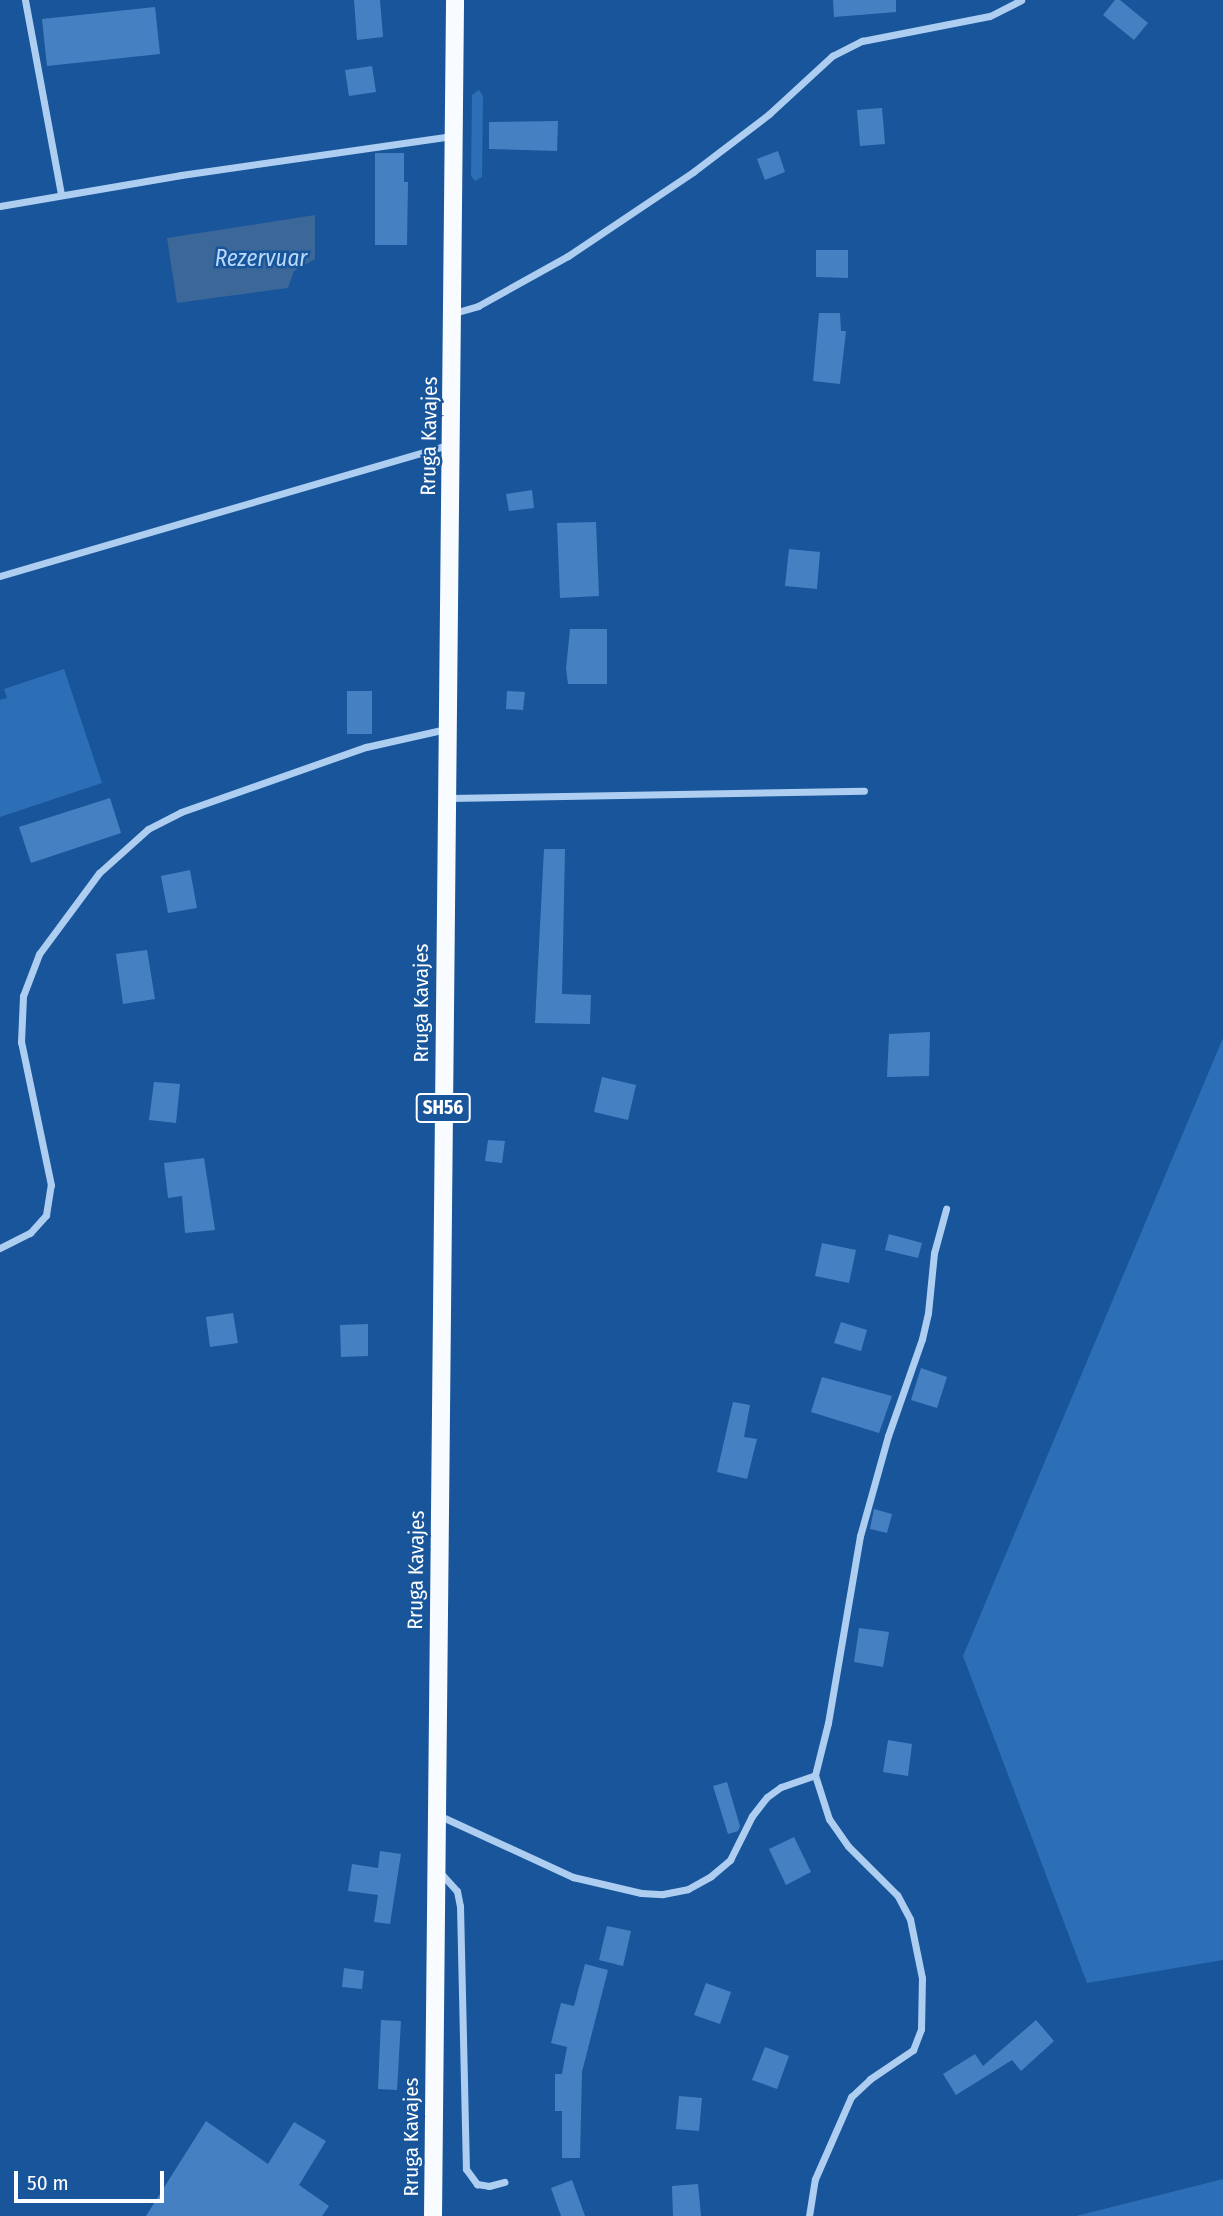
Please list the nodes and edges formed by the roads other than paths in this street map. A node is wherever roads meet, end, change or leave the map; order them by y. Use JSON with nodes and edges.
{"nodes":[{"id":1,"x":25,"y":0,"type":"edge"},
{"id":2,"x":455,"y":0,"type":"edge"},
{"id":3,"x":1021,"y":0,"type":"edge"},
{"id":4,"x":453,"y":136,"type":"junction"},
{"id":5,"x":61,"y":195,"type":"junction"},
{"id":6,"x":0,"y":206,"type":"edge"},
{"id":7,"x":453,"y":314,"type":"junction"},
{"id":8,"x":451,"y":444,"type":"junction"},
{"id":9,"x":0,"y":576,"type":"edge"},
{"id":10,"x":446,"y":729,"type":"junction"},
{"id":11,"x":864,"y":791,"type":"dead end"},
{"id":12,"x":445,"y":798,"type":"junction"},
{"id":13,"x":946,"y":1209,"type":"dead end"},
{"id":14,"x":0,"y":1248,"type":"edge"},
{"id":15,"x":815,"y":1775,"type":"junction"},
{"id":16,"x":436,"y":1815,"type":"junction"},
{"id":17,"x":435,"y":1868,"type":"junction"},
{"id":18,"x":504,"y":2182,"type":"dead end"},
{"id":19,"x":433,"y":2216,"type":"edge"},
{"id":20,"x":809,"y":2216,"type":"edge"}],
"edges":[{"from":1,"to":5,"type":"street"},
{"from":2,"to":4,"type":"main road","name":"Rruga Kavajes","number":"SH56"},
{"from":3,"to":7,"type":"street"},
{"from":4,"to":5,"type":"street"},
{"from":4,"to":7,"type":"main road","name":"Rruga Kavajes","number":"SH56"},
{"from":5,"to":6,"type":"street"},
{"from":7,"to":8,"type":"main road","name":"Rruga Kavajes","number":"SH56"},
{"from":8,"to":9,"type":"street"},
{"from":8,"to":10,"type":"main road","name":"Rruga Kavajes","number":"SH56"},
{"from":10,"to":12,"type":"main road","name":"Rruga Kavajes","number":"SH56"},
{"from":10,"to":14,"type":"street"},
{"from":11,"to":12,"type":"street"},
{"from":12,"to":16,"type":"main road","name":"Rruga Kavajes","number":"SH56"},
{"from":13,"to":15,"type":"street"},
{"from":15,"to":16,"type":"street"},
{"from":15,"to":20,"type":"street"},
{"from":16,"to":17,"type":"main road","name":"Rruga Kavajes","number":"SH56"},
{"from":17,"to":18,"type":"street"},
{"from":17,"to":19,"type":"main road","name":"Rruga Kavajes","number":"SH56"}]}
